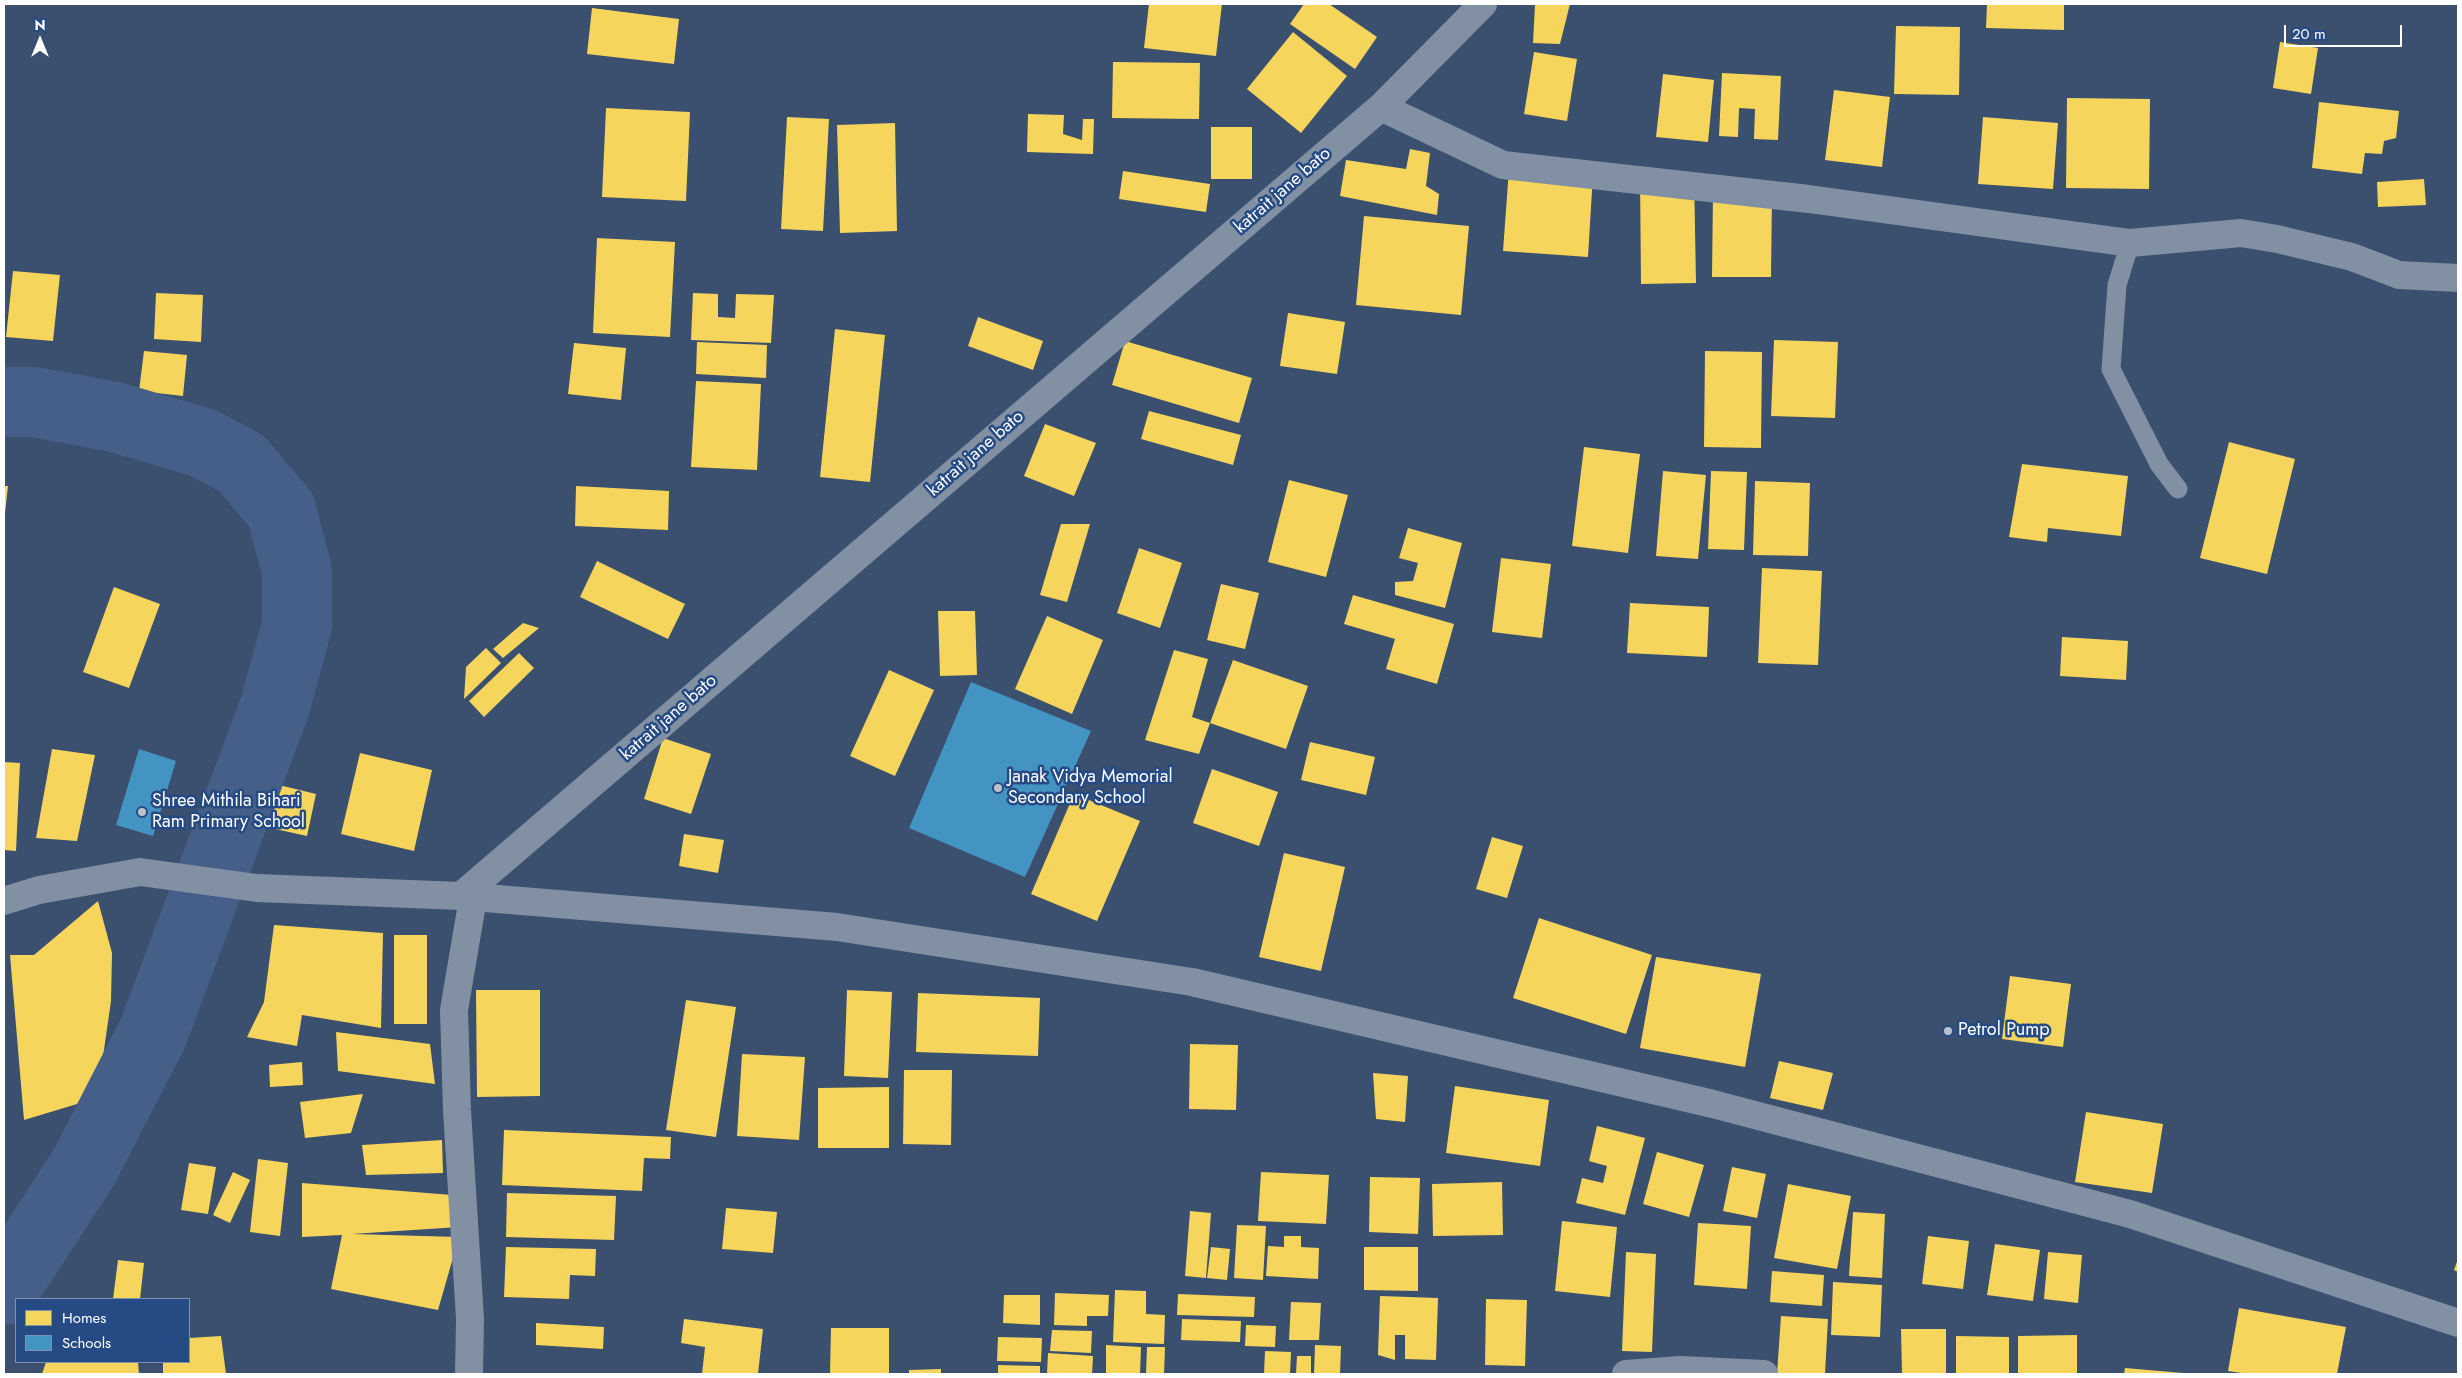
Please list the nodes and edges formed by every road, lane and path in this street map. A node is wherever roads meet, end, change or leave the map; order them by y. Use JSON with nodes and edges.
{"nodes":[{"id":1,"x":1483,"y":4,"type":"edge"},
{"id":2,"x":1381,"y":107,"type":"junction"},
{"id":3,"x":2130,"y":243,"type":"junction"},
{"id":4,"x":2458,"y":278,"type":"edge"},
{"id":5,"x":2178,"y":489,"type":"dead end"},
{"id":6,"x":467,"y":897,"type":"junction"},
{"id":7,"x":4,"y":901,"type":"edge"},
{"id":8,"x":2458,"y":1323,"type":"edge"},
{"id":9,"x":469,"y":1374,"type":"edge"},
{"id":10,"x":1626,"y":1374,"type":"edge"},
{"id":11,"x":1764,"y":1374,"type":"edge"}],
"edges":[{"from":1,"to":2,"type":"street","name":"katrait jane bato"},
{"from":2,"to":3,"type":"street"},
{"from":2,"to":6,"type":"street","name":"katrait jane bato"},
{"from":3,"to":4,"type":"street"},
{"from":3,"to":5,"type":"lane"},
{"from":6,"to":7,"type":"street"},
{"from":6,"to":8,"type":"street"},
{"from":6,"to":9,"type":"street"},
{"from":10,"to":11,"type":"street"}]}
